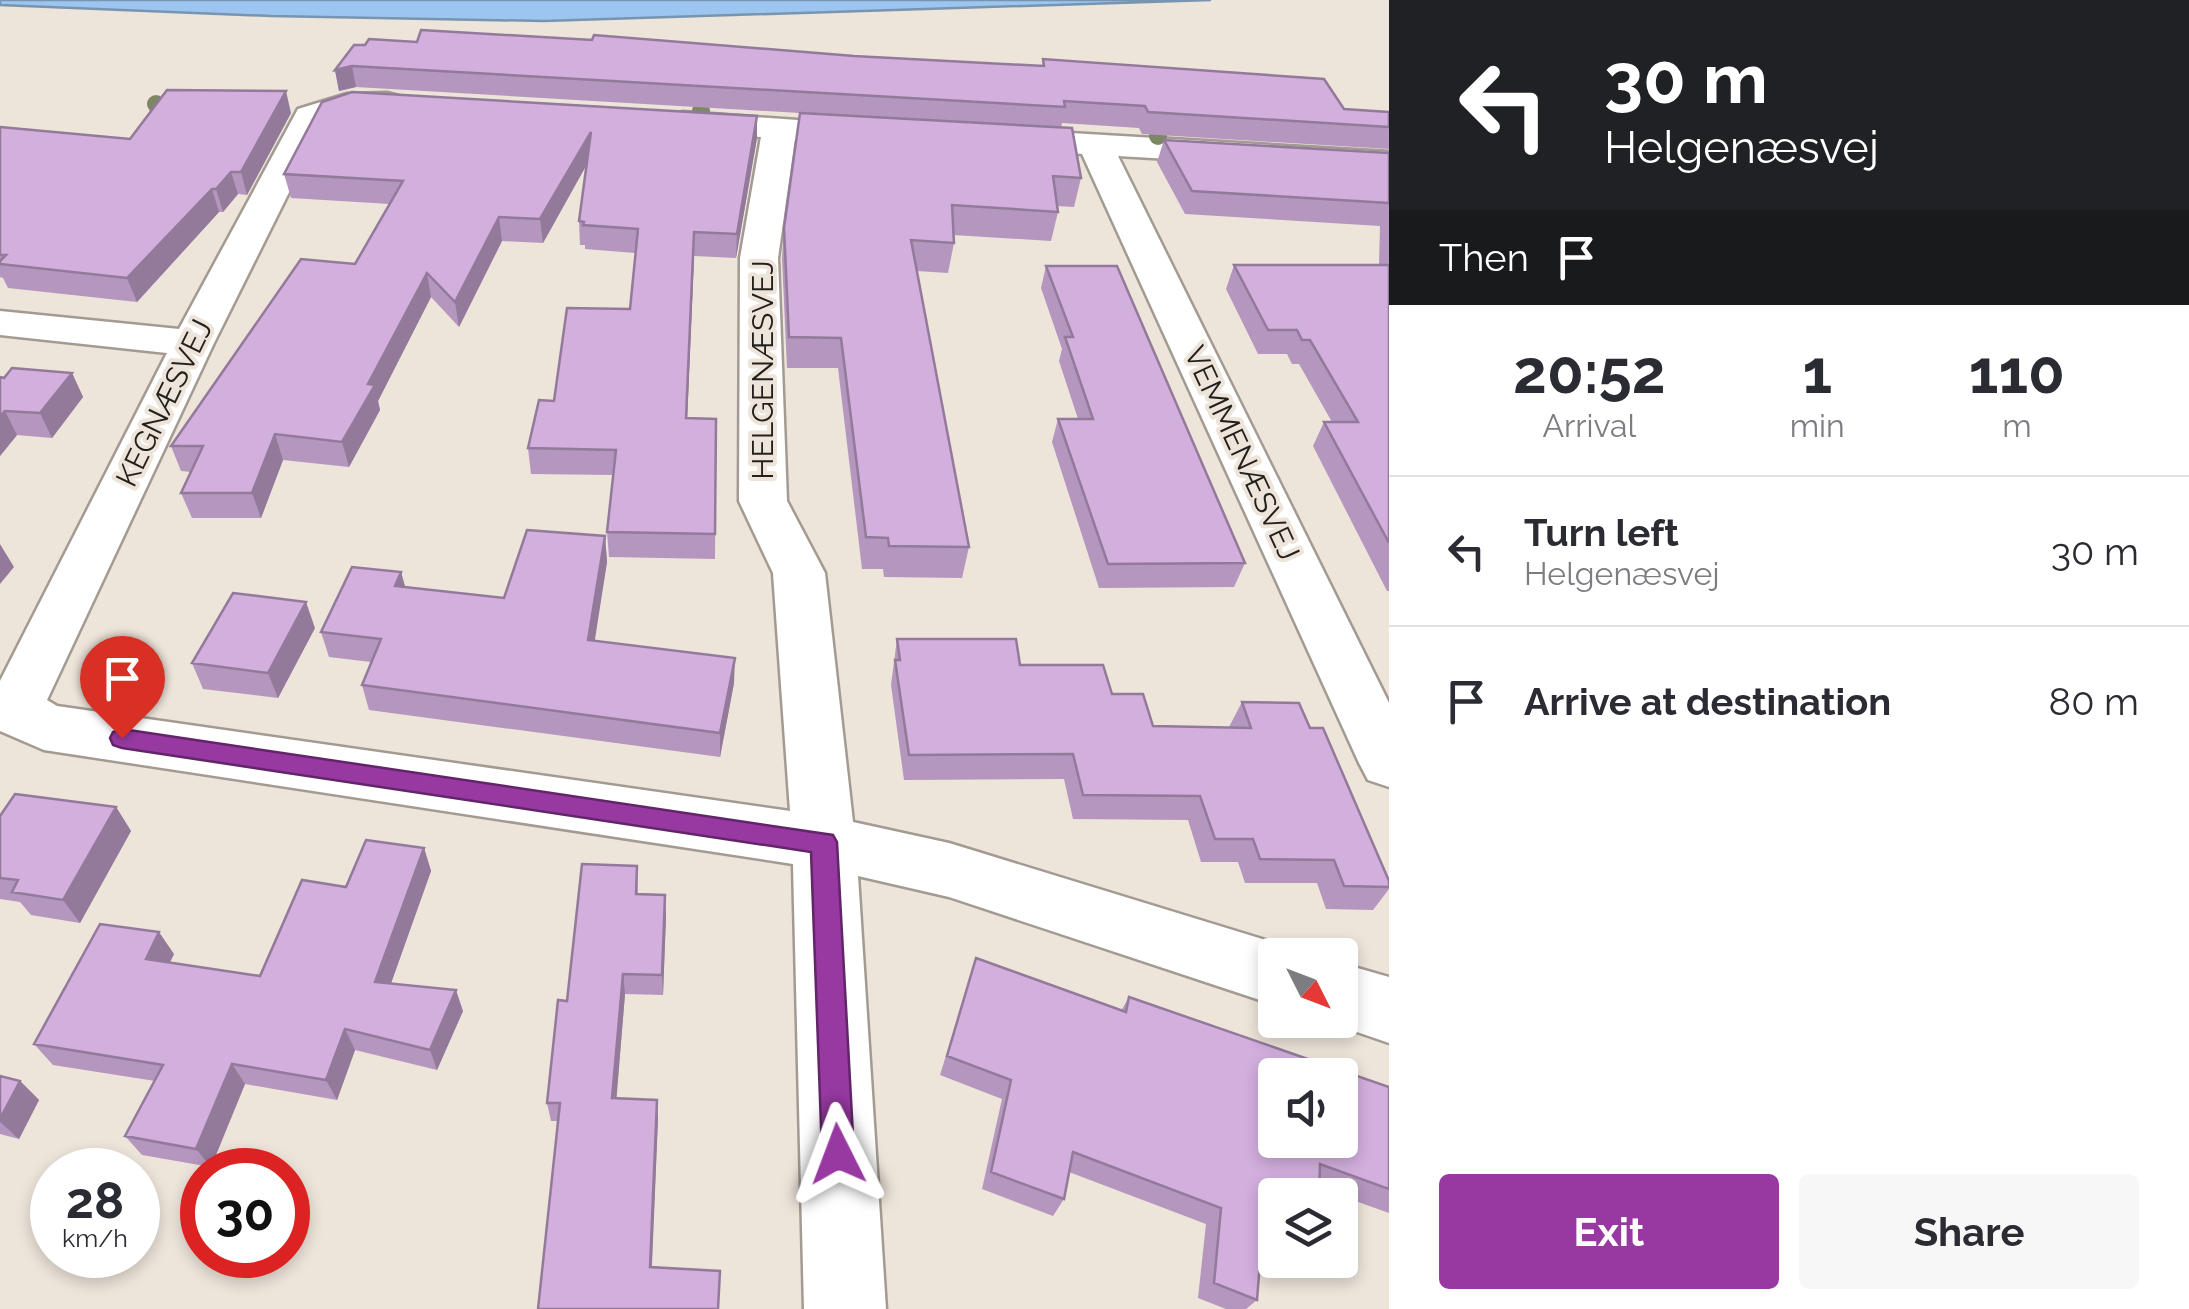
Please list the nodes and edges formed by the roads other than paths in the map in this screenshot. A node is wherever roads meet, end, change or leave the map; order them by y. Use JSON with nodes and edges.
{"nodes":[{"id":1,"x":413,"y":105,"type":"edge"},
{"id":2,"x":644,"y":120,"type":"edge"},
{"id":3,"x":779,"y":128,"type":"junction"},
{"id":4,"x":898,"y":134,"type":"edge"},
{"id":5,"x":976,"y":138,"type":"edge"},
{"id":6,"x":1095,"y":144,"type":"junction"},
{"id":7,"x":1389,"y":162,"type":"edge"},
{"id":8,"x":0,"y":323,"type":"edge"},
{"id":9,"x":193,"y":342,"type":"junction"},
{"id":10,"x":8,"y":709,"type":"edge"},
{"id":11,"x":1389,"y":763,"type":"edge"},
{"id":12,"x":824,"y":842,"type":"junction"},
{"id":13,"x":1258,"y":969,"type":"edge"},
{"id":14,"x":1358,"y":1001,"type":"edge"},
{"id":15,"x":1389,"y":1010,"type":"edge"},
{"id":16,"x":845,"y":1309,"type":"edge"}],
"edges":[{"from":1,"to":9,"type":"street","name":"KEGNÆSVEJ"},
{"from":2,"to":3,"type":"street"},
{"from":3,"to":4,"type":"street"},
{"from":3,"to":12,"type":"street","name":"HELGENÆSVEJ"},
{"from":5,"to":6,"type":"street"},
{"from":6,"to":7,"type":"street"},
{"from":6,"to":11,"type":"street","name":"VEMMENÆSVEJ"},
{"from":8,"to":9,"type":"street"},
{"from":9,"to":10,"type":"street","name":"KEGNÆSVEJ"},
{"from":10,"to":12,"type":"street"},
{"from":12,"to":13,"type":"street"},
{"from":12,"to":16,"type":"street","name":"HELGENÆSVEJ"},
{"from":14,"to":15,"type":"street"}]}
